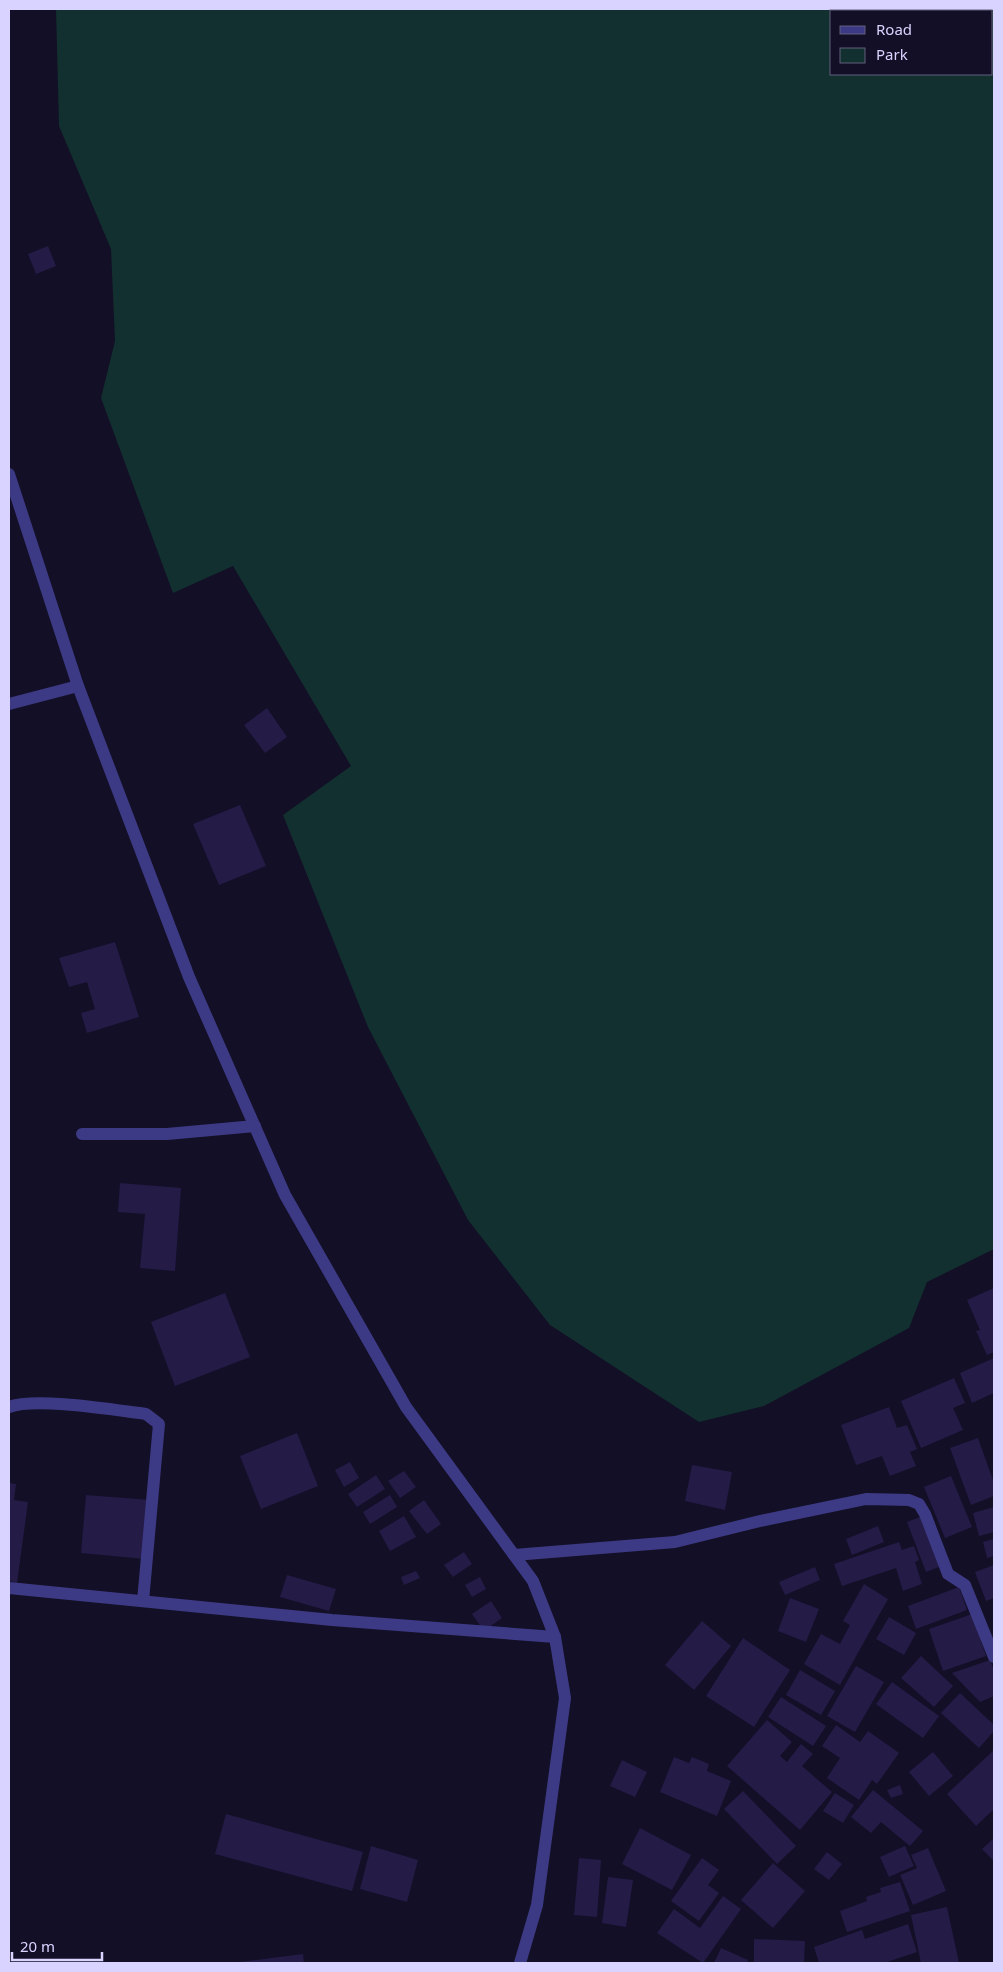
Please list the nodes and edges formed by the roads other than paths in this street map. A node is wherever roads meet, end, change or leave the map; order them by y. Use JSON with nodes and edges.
{"nodes":[{"id":1,"x":9,"y":474,"type":"edge"},
{"id":2,"x":78,"y":686,"type":"junction"},
{"id":3,"x":9,"y":704,"type":"edge"},
{"id":4,"x":255,"y":1126,"type":"junction"},
{"id":5,"x":82,"y":1134,"type":"dead end"},
{"id":6,"x":9,"y":1407,"type":"edge"},
{"id":7,"x":514,"y":1555,"type":"junction"},
{"id":8,"x":9,"y":1588,"type":"edge"},
{"id":9,"x":143,"y":1601,"type":"junction"},
{"id":10,"x":555,"y":1637,"type":"junction"},
{"id":11,"x":994,"y":1657,"type":"edge"},
{"id":12,"x":520,"y":1963,"type":"edge"}],
"edges":[{"from":1,"to":2,"type":"street"},
{"from":2,"to":3,"type":"street"},
{"from":2,"to":4,"type":"street"},
{"from":4,"to":5,"type":"street"},
{"from":4,"to":7,"type":"street"},
{"from":6,"to":9,"type":"street"},
{"from":7,"to":10,"type":"street"},
{"from":7,"to":11,"type":"street"},
{"from":8,"to":9,"type":"street"},
{"from":9,"to":10,"type":"street"},
{"from":10,"to":12,"type":"street"}]}
